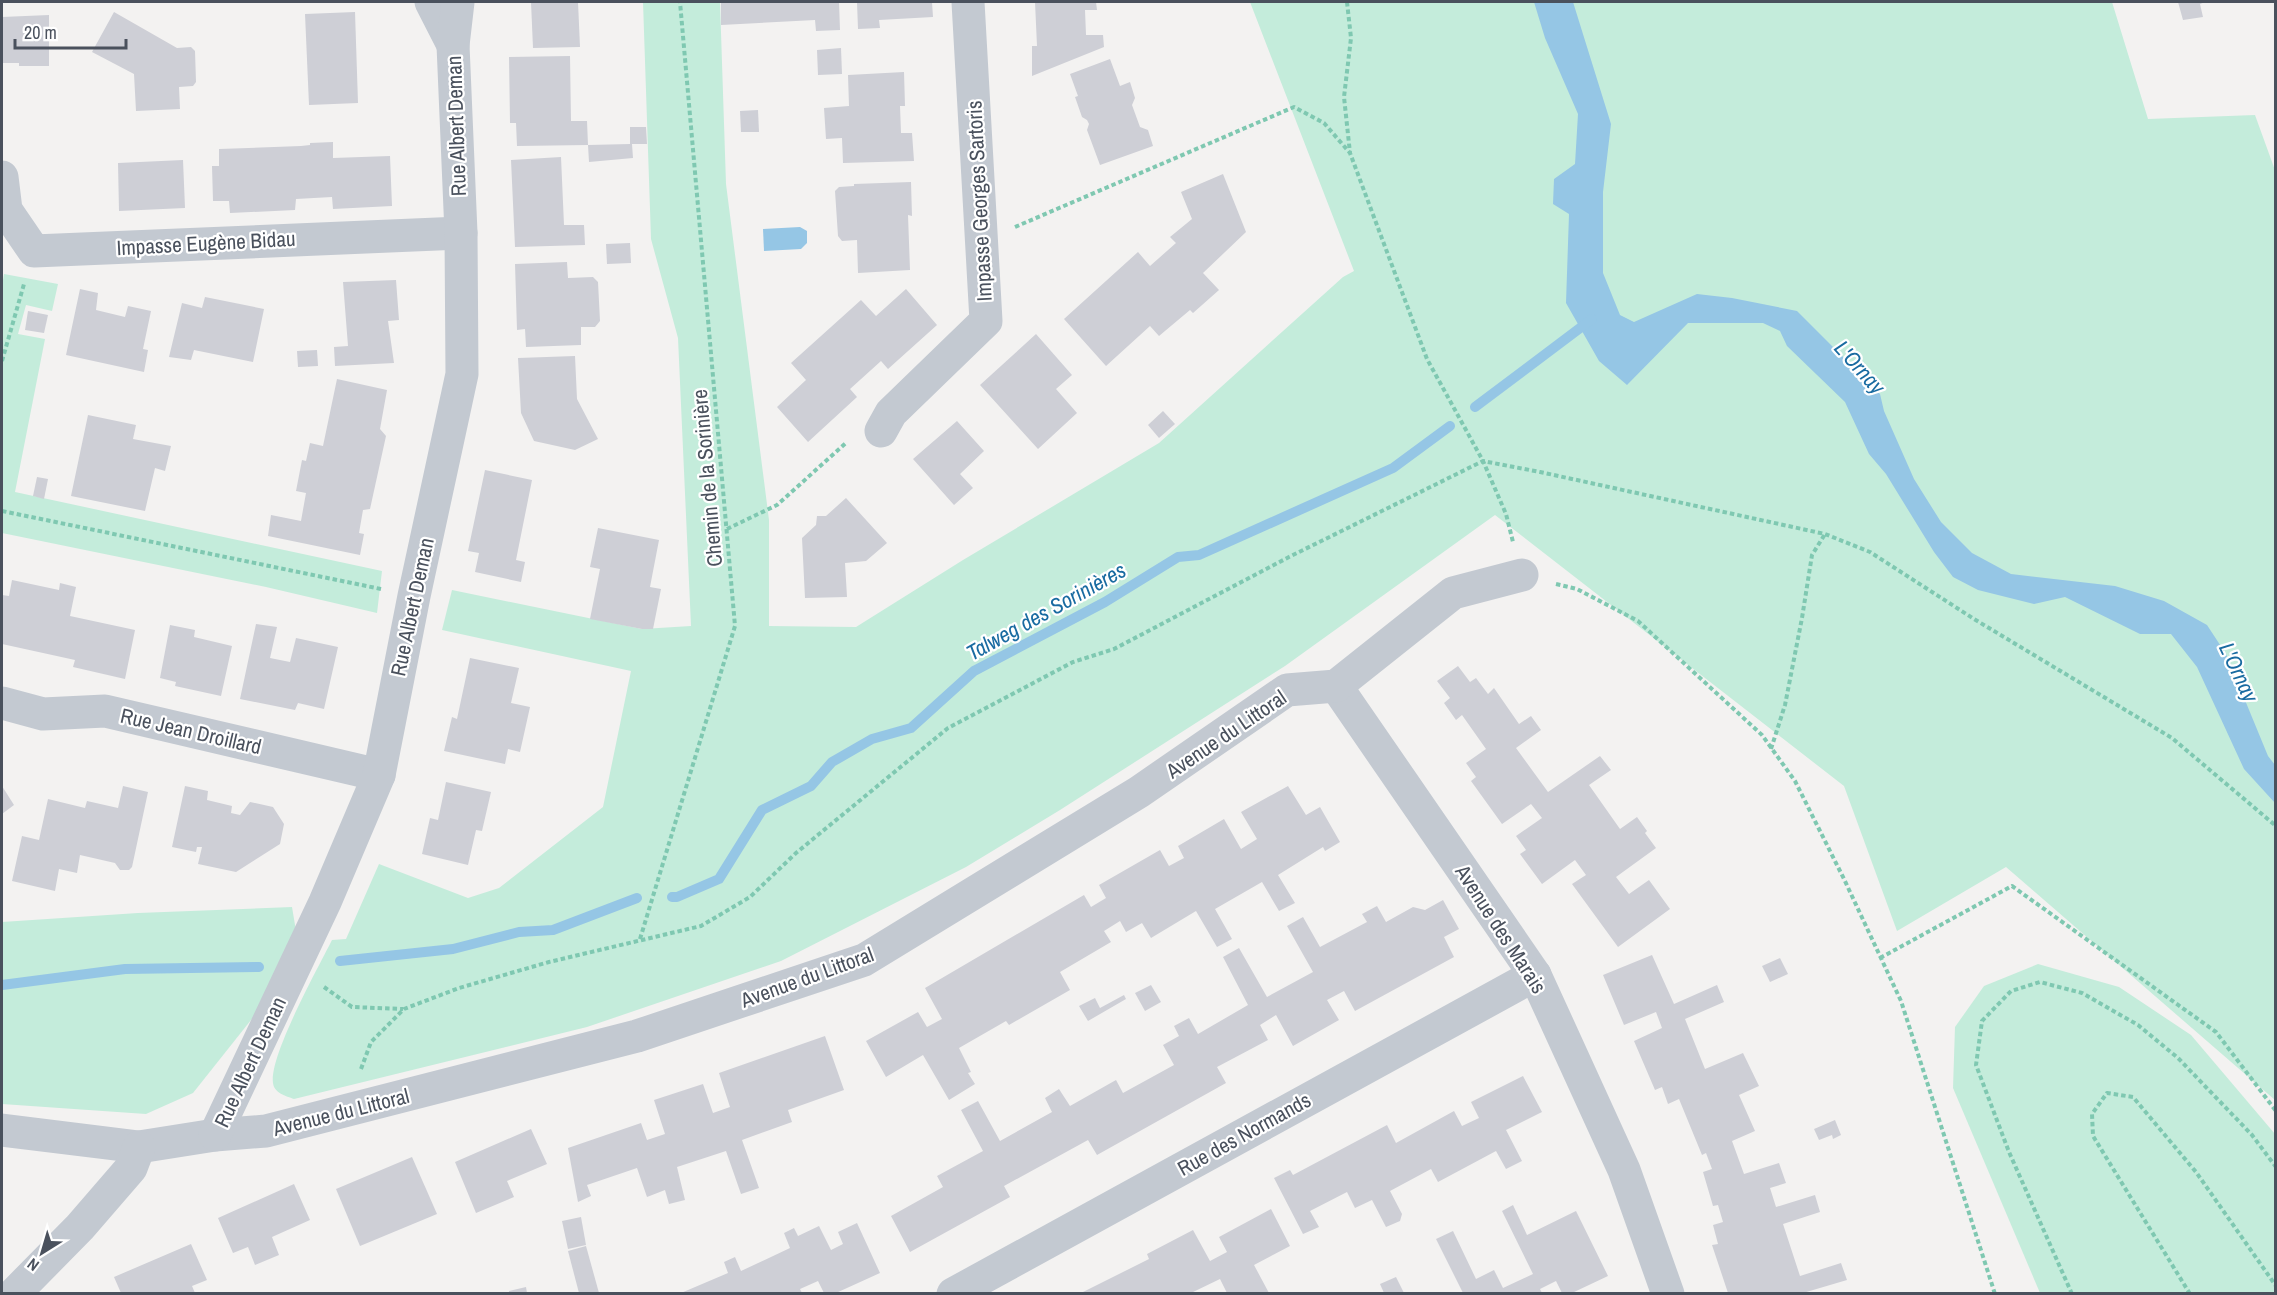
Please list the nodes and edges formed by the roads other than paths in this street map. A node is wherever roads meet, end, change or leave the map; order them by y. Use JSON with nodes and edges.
{"nodes":[{"id":1,"x":431,"y":2,"type":"edge"},
{"id":2,"x":458,"y":2,"type":"edge"},
{"id":3,"x":968,"y":2,"type":"edge"},
{"id":4,"x":453,"y":45,"type":"junction"},
{"id":5,"x":2,"y":177,"type":"edge"},
{"id":6,"x":461,"y":233,"type":"junction"},
{"id":7,"x":881,"y":431,"type":"road end"},
{"id":8,"x":1522,"y":576,"type":"road end"},
{"id":9,"x":1336,"y":686,"type":"junction"},
{"id":10,"x":2,"y":704,"type":"edge"},
{"id":11,"x":379,"y":776,"type":"junction"},
{"id":12,"x":1535,"y":975,"type":"junction"},
{"id":13,"x":2,"y":1130,"type":"edge"},
{"id":14,"x":215,"y":1135,"type":"junction"},
{"id":15,"x":139,"y":1147,"type":"junction"},
{"id":16,"x":14,"y":1293,"type":"edge"},
{"id":17,"x":953,"y":1293,"type":"edge"},
{"id":18,"x":1668,"y":1293,"type":"edge"}],
"edges":[{"from":1,"to":4,"type":"street","name":"Rue Albert Deman"},
{"from":2,"to":4,"type":"street","name":"Rue Albert Deman"},
{"from":3,"to":7,"type":"street","name":"Impasse Georges Sartoris"},
{"from":4,"to":6,"type":"street","name":"Rue Albert Deman"},
{"from":5,"to":6,"type":"street","name":"Impasse Eugène Bidau"},
{"from":6,"to":11,"type":"street","name":"Rue Albert Deman"},
{"from":8,"to":9,"type":"street"},
{"from":9,"to":12,"type":"street","name":"Avenue des Marais"},
{"from":9,"to":14,"type":"street","name":"Avenue du Littoral"},
{"from":10,"to":11,"type":"street","name":"Rue Jean Droillard"},
{"from":11,"to":14,"type":"street","name":"Rue Albert Deman"},
{"from":12,"to":17,"type":"street","name":"Rue des Normands"},
{"from":12,"to":18,"type":"street","name":"Avenue des Marais"},
{"from":13,"to":15,"type":"street","name":"Avenue du Littoral"},
{"from":14,"to":15,"type":"street","name":"Avenue du Littoral"},
{"from":15,"to":16,"type":"street"}]}
